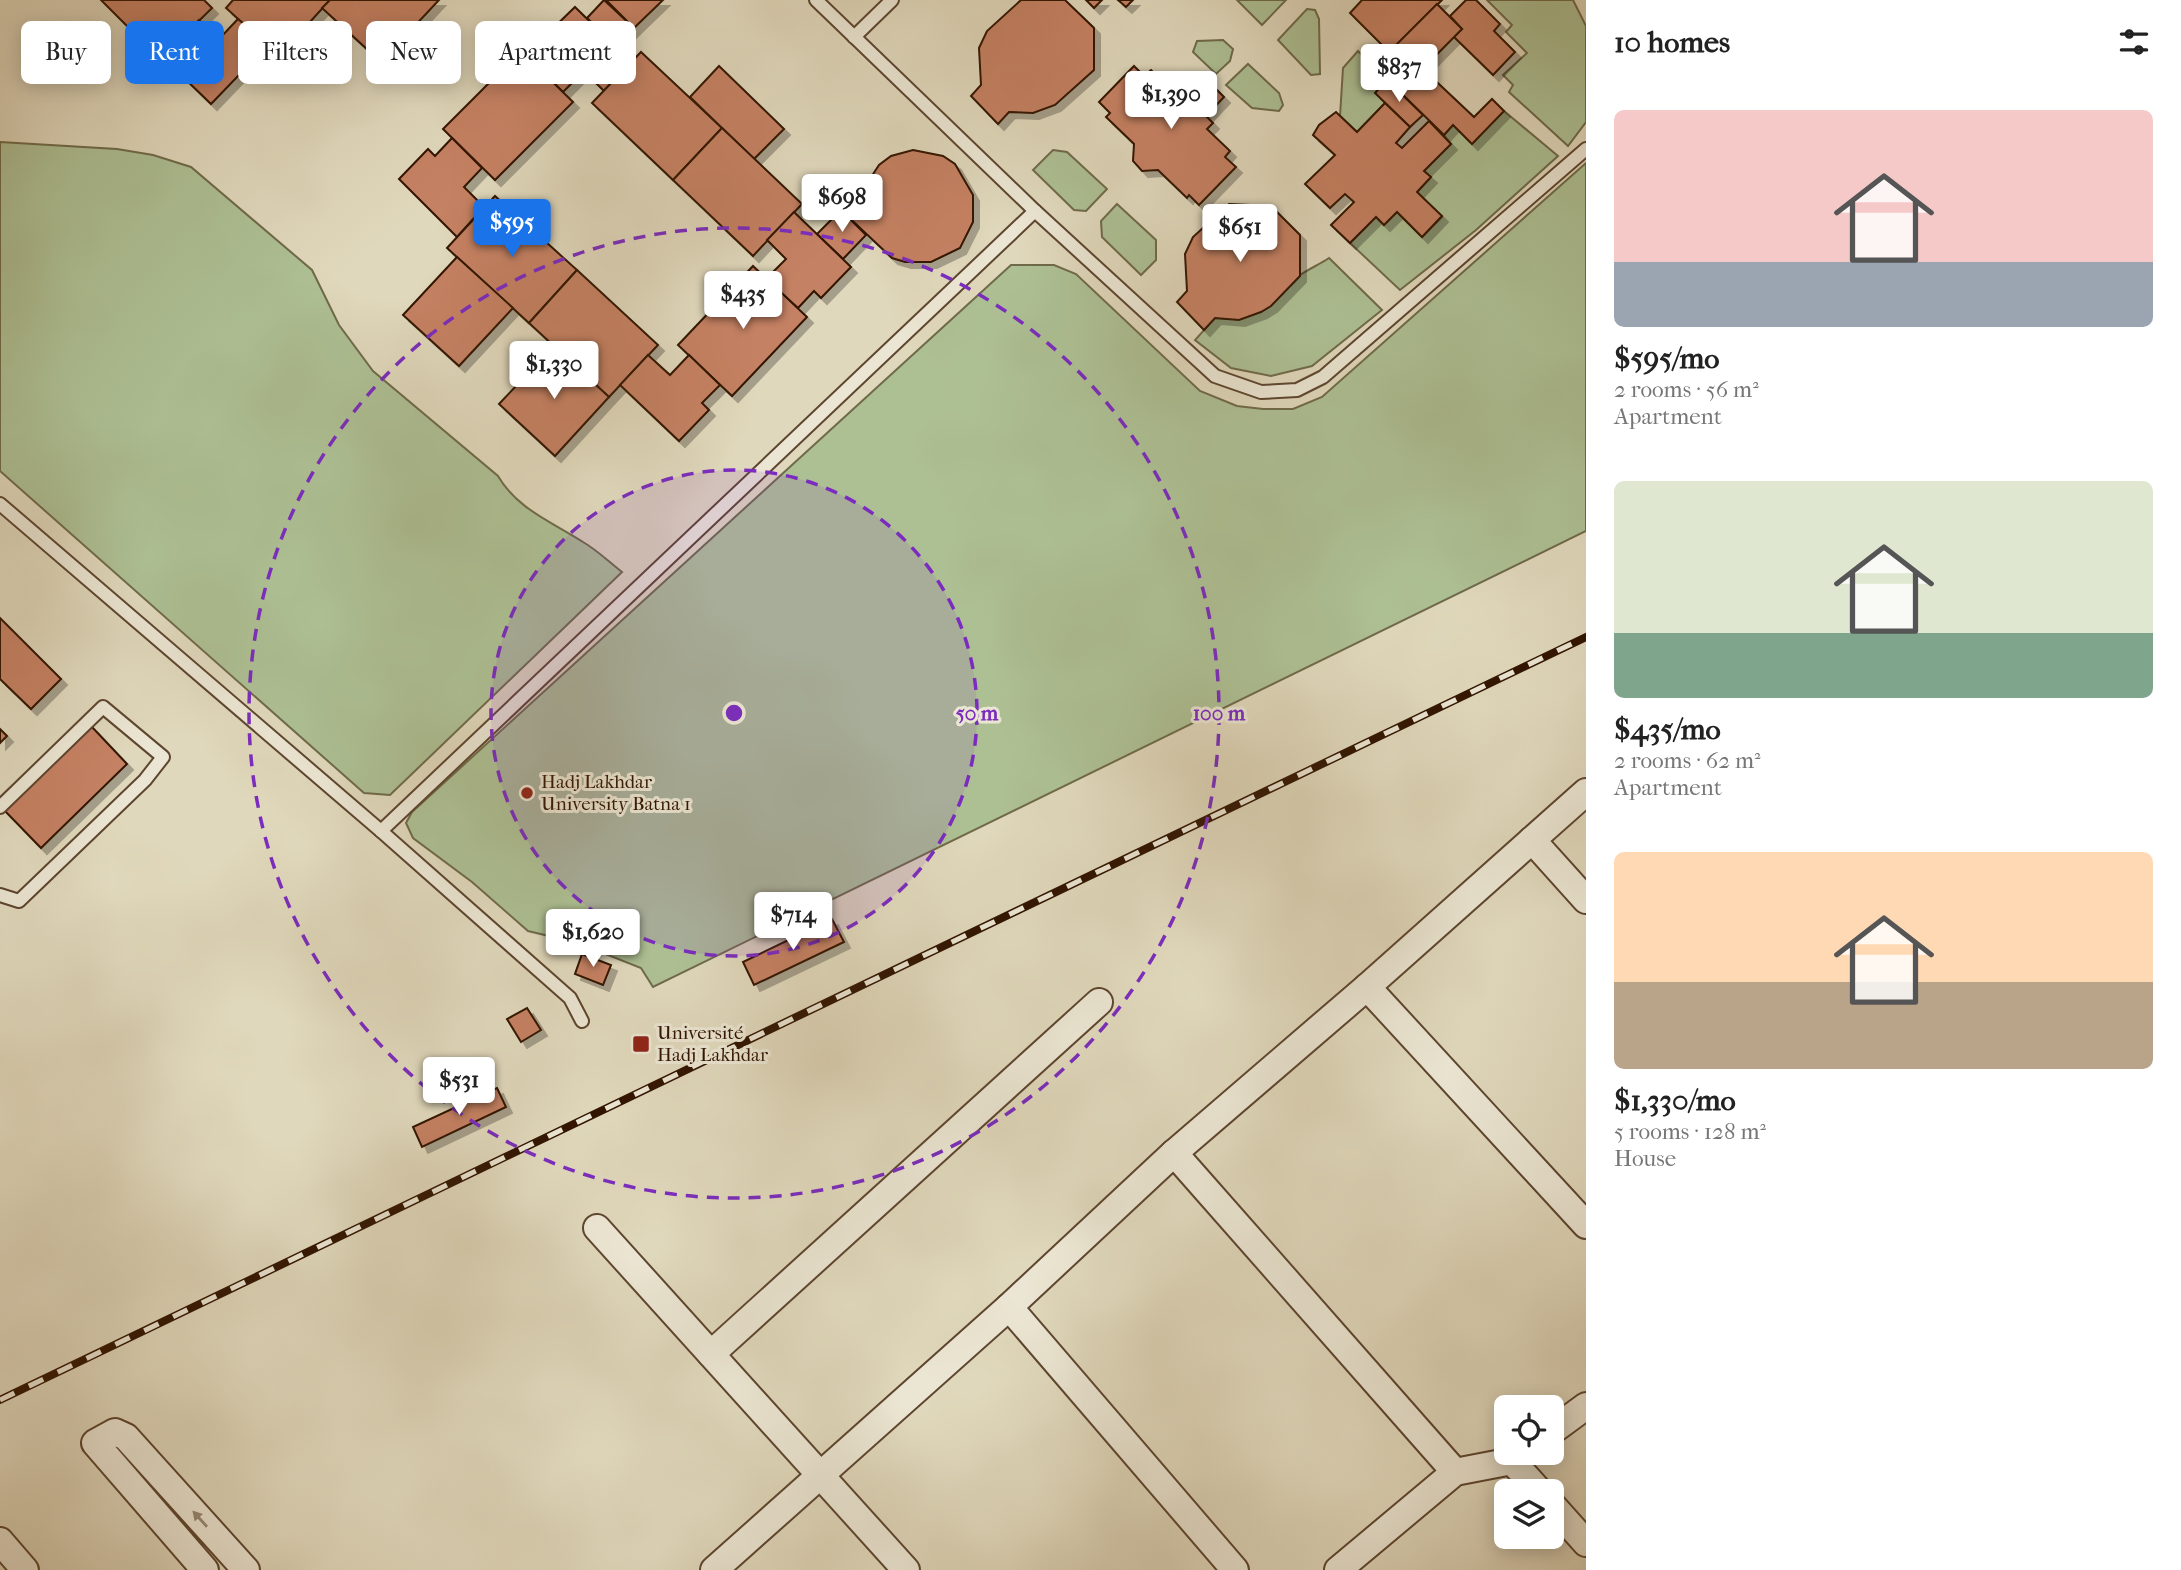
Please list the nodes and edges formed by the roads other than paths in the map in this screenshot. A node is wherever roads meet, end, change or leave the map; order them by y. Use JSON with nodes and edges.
{"nodes":[{"id":1,"x":816,"y":0,"type":"edge"},
{"id":2,"x":892,"y":0,"type":"edge"},
{"id":3,"x":854,"y":37,"type":"junction"},
{"id":4,"x":1586,"y":149,"type":"edge"},
{"id":5,"x":1035,"y":211,"type":"junction"},
{"id":6,"x":0,"y":504,"type":"edge"},
{"id":7,"x":1586,"y":792,"type":"edge"},
{"id":8,"x":0,"y":807,"type":"edge"},
{"id":9,"x":381,"y":831,"type":"junction"},
{"id":10,"x":1532,"y":840,"type":"junction"},
{"id":11,"x":0,"y":895,"type":"edge"},
{"id":12,"x":1586,"y":900,"type":"edge"},
{"id":13,"x":1367,"y":987,"type":"junction"},
{"id":14,"x":1100,"y":1002,"type":"dead end"},
{"id":15,"x":582,"y":1021,"type":"dead end"},
{"id":16,"x":1174,"y":1153,"type":"junction"},
{"id":17,"x":1586,"y":1225,"type":"edge"},
{"id":18,"x":597,"y":1228,"type":"dead end"},
{"id":19,"x":1010,"y":1307,"type":"junction"},
{"id":20,"x":710,"y":1354,"type":"junction"},
{"id":21,"x":1586,"y":1406,"type":"edge"},
{"id":22,"x":1564,"y":1422,"type":"edge"},
{"id":23,"x":1494,"y":1463,"type":"edge"},
{"id":24,"x":1455,"y":1472,"type":"junction"},
{"id":25,"x":821,"y":1475,"type":"junction"},
{"id":26,"x":1564,"y":1518,"type":"edge"},
{"id":27,"x":0,"y":1541,"type":"edge"},
{"id":28,"x":1586,"y":1543,"type":"edge"},
{"id":29,"x":25,"y":1570,"type":"edge"},
{"id":30,"x":205,"y":1570,"type":"edge"},
{"id":31,"x":246,"y":1570,"type":"edge"},
{"id":32,"x":714,"y":1570,"type":"edge"},
{"id":33,"x":906,"y":1570,"type":"edge"},
{"id":34,"x":1234,"y":1570,"type":"edge"},
{"id":35,"x":1338,"y":1570,"type":"edge"}],
"edges":[{"from":1,"to":3,"type":"lane"},
{"from":2,"to":3,"type":"lane"},
{"from":3,"to":5,"type":"lane"},
{"from":4,"to":5,"type":"lane"},
{"from":5,"to":9,"type":"lane"},
{"from":6,"to":9,"type":"lane"},
{"from":7,"to":10,"type":"street"},
{"from":8,"to":11,"type":"lane"},
{"from":9,"to":15,"type":"lane"},
{"from":10,"to":12,"type":"street"},
{"from":10,"to":13,"type":"street"},
{"from":13,"to":16,"type":"street"},
{"from":13,"to":17,"type":"street"},
{"from":14,"to":20,"type":"street"},
{"from":16,"to":19,"type":"street"},
{"from":16,"to":24,"type":"street"},
{"from":18,"to":20,"type":"street"},
{"from":19,"to":25,"type":"street"},
{"from":19,"to":34,"type":"street"},
{"from":20,"to":25,"type":"street"},
{"from":21,"to":22,"type":"street"},
{"from":23,"to":24,"type":"street"},
{"from":24,"to":35,"type":"street"},
{"from":25,"to":32,"type":"street"},
{"from":25,"to":33,"type":"street"},
{"from":26,"to":28,"type":"street"},
{"from":27,"to":29,"type":"street"},
{"from":31,"to":30,"type":"street","one_way":true}]}
